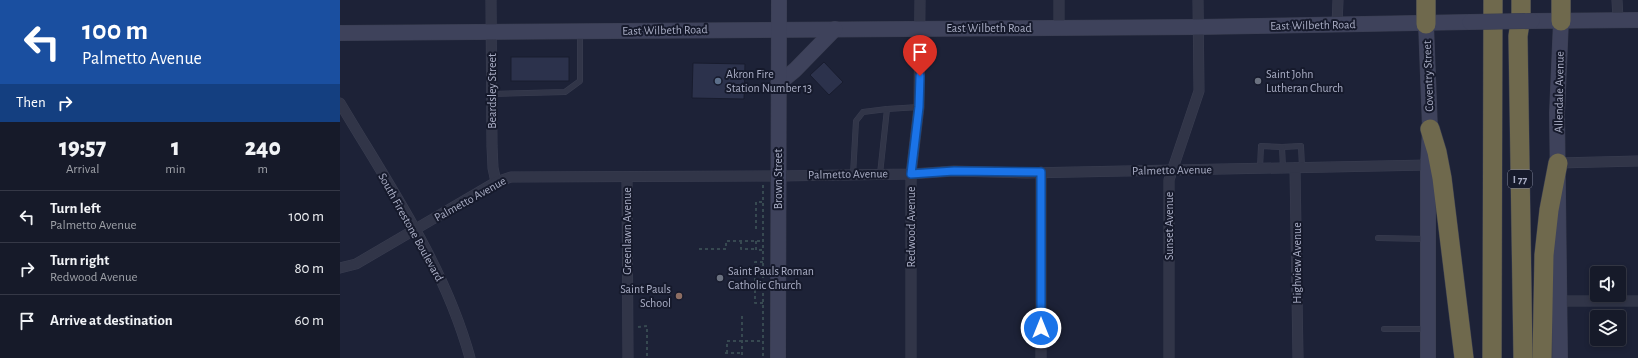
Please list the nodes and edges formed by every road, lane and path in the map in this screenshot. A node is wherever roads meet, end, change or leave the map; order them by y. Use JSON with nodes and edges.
{"nodes":[{"id":1,"x":491,"y":0,"type":"edge"},
{"id":2,"x":779,"y":0,"type":"edge"},
{"id":3,"x":920,"y":0,"type":"edge"},
{"id":4,"x":1059,"y":0,"type":"edge"},
{"id":5,"x":1198,"y":0,"type":"edge"},
{"id":6,"x":1338,"y":0,"type":"edge"},
{"id":7,"x":1426,"y":0,"type":"edge"},
{"id":8,"x":1493,"y":0,"type":"edge"},
{"id":9,"x":1521,"y":0,"type":"edge"},
{"id":10,"x":1562,"y":0,"type":"edge"},
{"id":11,"x":1617,"y":0,"type":"edge"},
{"id":12,"x":1618,"y":19,"type":"junction"},
{"id":13,"x":1638,"y":20,"type":"edge"},
{"id":14,"x":1561,"y":21,"type":"junction"},
{"id":15,"x":1426,"y":24,"type":"junction"},
{"id":16,"x":1337,"y":25,"type":"junction"},
{"id":17,"x":1198,"y":27,"type":"junction"},
{"id":18,"x":1059,"y":28,"type":"junction"},
{"id":19,"x":778,"y":29,"type":"junction"},
{"id":20,"x":920,"y":29,"type":"junction"},
{"id":21,"x":835,"y":30,"type":"junction"},
{"id":22,"x":580,"y":31,"type":"junction"},
{"id":23,"x":492,"y":32,"type":"junction"},
{"id":24,"x":340,"y":33,"type":"edge"},
{"id":25,"x":778,"y":84,"type":"junction"},
{"id":26,"x":492,"y":94,"type":"junction"},
{"id":27,"x":340,"y":103,"type":"edge"},
{"id":28,"x":919,"y":107,"type":"junction"},
{"id":29,"x":887,"y":109,"type":"junction"},
{"id":30,"x":1430,"y":129,"type":"junction"},
{"id":31,"x":1282,"y":147,"type":"junction"},
{"id":32,"x":1638,"y":161,"type":"edge"},
{"id":33,"x":1558,"y":163,"type":"junction"},
{"id":34,"x":1428,"y":165,"type":"junction"},
{"id":35,"x":1298,"y":167,"type":"junction"},
{"id":36,"x":1260,"y":168,"type":"junction"},
{"id":37,"x":1283,"y":168,"type":"junction"},
{"id":38,"x":1172,"y":169,"type":"junction"},
{"id":39,"x":1041,"y":172,"type":"junction"},
{"id":40,"x":854,"y":174,"type":"junction"},
{"id":41,"x":880,"y":174,"type":"junction"},
{"id":42,"x":911,"y":174,"type":"junction"},
{"id":43,"x":778,"y":176,"type":"junction"},
{"id":44,"x":627,"y":177,"type":"junction"},
{"id":45,"x":496,"y":182,"type":"junction"},
{"id":46,"x":755,"y":184,"type":"dead end"},
{"id":47,"x":763,"y":202,"type":"junction"},
{"id":48,"x":756,"y":229,"type":"dead end"},
{"id":49,"x":415,"y":230,"type":"junction"},
{"id":50,"x":1378,"y":238,"type":"dead end"},
{"id":51,"x":756,"y":240,"type":"junction"},
{"id":52,"x":1428,"y":240,"type":"junction"},
{"id":53,"x":741,"y":241,"type":"junction"},
{"id":54,"x":763,"y":241,"type":"junction"},
{"id":55,"x":699,"y":249,"type":"dead end"},
{"id":56,"x":756,"y":249,"type":"junction"},
{"id":57,"x":763,"y":250,"type":"junction"},
{"id":58,"x":763,"y":262,"type":"junction"},
{"id":59,"x":340,"y":268,"type":"edge"},
{"id":60,"x":755,"y":282,"type":"junction"},
{"id":61,"x":763,"y":282,"type":"junction"},
{"id":62,"x":1559,"y":301,"type":"junction"},
{"id":63,"x":1638,"y":301,"type":"edge"},
{"id":64,"x":763,"y":303,"type":"junction"},
{"id":65,"x":742,"y":316,"type":"dead end"},
{"id":66,"x":638,"y":322,"type":"dead end"},
{"id":67,"x":638,"y":326,"type":"junction"},
{"id":68,"x":1428,"y":329,"type":"junction"},
{"id":69,"x":1384,"y":330,"type":"dead end"},
{"id":70,"x":638,"y":334,"type":"dead end"},
{"id":71,"x":742,"y":341,"type":"junction"},
{"id":72,"x":763,"y":341,"type":"junction"},
{"id":73,"x":742,"y":353,"type":"junction"},
{"id":74,"x":470,"y":358,"type":"edge"},
{"id":75,"x":628,"y":358,"type":"edge"},
{"id":76,"x":647,"y":358,"type":"edge"},
{"id":77,"x":742,"y":358,"type":"edge"},
{"id":78,"x":763,"y":358,"type":"edge"},
{"id":79,"x":778,"y":358,"type":"edge"},
{"id":80,"x":911,"y":358,"type":"edge"},
{"id":81,"x":1041,"y":358,"type":"edge"},
{"id":82,"x":1169,"y":358,"type":"edge"},
{"id":83,"x":1298,"y":358,"type":"edge"},
{"id":84,"x":1428,"y":358,"type":"edge"},
{"id":85,"x":1464,"y":358,"type":"edge"},
{"id":86,"x":1492,"y":358,"type":"edge"},
{"id":87,"x":1523,"y":358,"type":"edge"},
{"id":88,"x":1542,"y":358,"type":"edge"},
{"id":89,"x":1560,"y":358,"type":"edge"}],
"edges":[{"from":1,"to":23,"type":"street","name":"Beardsley Street"},
{"from":2,"to":19,"type":"main road","name":"Brown Street"},
{"from":3,"to":20,"type":"street","name":"Redwood Avenue"},
{"from":4,"to":18,"type":"street"},
{"from":5,"to":17,"type":"street","name":"Sunset Avenue"},
{"from":6,"to":16,"type":"street"},
{"from":7,"to":15,"type":"highway"},
{"from":8,"to":86,"type":"highway","number":"I 77"},
{"from":9,"to":87,"type":"highway","number":"I 77"},
{"from":10,"to":14,"type":"highway"},
{"from":11,"to":12,"type":"street"},
{"from":12,"to":13,"type":"main road","name":"East Wilbeth Road"},
{"from":12,"to":14,"type":"main road","name":"East Wilbeth Road"},
{"from":14,"to":15,"type":"main road","name":"East Wilbeth Road","bridge":true},
{"from":14,"to":33,"type":"main road","name":"Allendale Avenue"},
{"from":15,"to":16,"type":"main road","name":"East Wilbeth Road"},
{"from":15,"to":30,"type":"main road","name":"Coventry Street"},
{"from":16,"to":17,"type":"main road","name":"East Wilbeth Road"},
{"from":17,"to":18,"type":"main road","name":"East Wilbeth Road"},
{"from":17,"to":38,"type":"street","name":"Sunset Avenue"},
{"from":18,"to":20,"type":"main road","name":"East Wilbeth Road"},
{"from":19,"to":21,"type":"main road","name":"East Wilbeth Road"},
{"from":19,"to":22,"type":"main road","name":"East Wilbeth Road"},
{"from":19,"to":25,"type":"main road","name":"Brown Street"},
{"from":20,"to":21,"type":"main road","name":"East Wilbeth Road"},
{"from":20,"to":28,"type":"street","name":"Redwood Avenue"},
{"from":21,"to":25,"type":"main road"},
{"from":22,"to":23,"type":"main road","name":"East Wilbeth Road"},
{"from":22,"to":26,"type":"lane"},
{"from":23,"to":24,"type":"main road","name":"East Wilbeth Road"},
{"from":23,"to":26,"type":"street","name":"Beardsley Street"},
{"from":25,"to":43,"type":"main road","name":"Brown Street"},
{"from":26,"to":45,"type":"street","name":"Beardsley Street"},
{"from":27,"to":49,"type":"street","name":"South Firestone Boulevard"},
{"from":28,"to":29,"type":"lane"},
{"from":28,"to":42,"type":"street","name":"Redwood Avenue"},
{"from":29,"to":40,"type":"lane"},
{"from":29,"to":41,"type":"lane"},
{"from":30,"to":34,"type":"main road","name":"Coventry Street"},
{"from":30,"to":85,"type":"highway"},
{"from":31,"to":35,"type":"lane"},
{"from":31,"to":36,"type":"lane"},
{"from":31,"to":37,"type":"lane"},
{"from":32,"to":33,"type":"street"},
{"from":33,"to":62,"type":"main road","name":"Allendale Avenue"},
{"from":33,"to":88,"type":"highway"},
{"from":34,"to":35,"type":"street","name":"Palmetto Avenue"},
{"from":34,"to":52,"type":"main road","name":"Coventry Street"},
{"from":35,"to":37,"type":"street","name":"Palmetto Avenue"},
{"from":35,"to":83,"type":"street","name":"Highview Avenue"},
{"from":36,"to":37,"type":"street","name":"Palmetto Avenue"},
{"from":36,"to":38,"type":"street","name":"Palmetto Avenue"},
{"from":38,"to":39,"type":"street","name":"Palmetto Avenue"},
{"from":38,"to":82,"type":"street","name":"Sunset Avenue"},
{"from":39,"to":42,"type":"street","name":"Palmetto Avenue"},
{"from":39,"to":81,"type":"street"},
{"from":40,"to":41,"type":"street","name":"Palmetto Avenue"},
{"from":40,"to":43,"type":"street","name":"Palmetto Avenue"},
{"from":41,"to":42,"type":"street","name":"Palmetto Avenue"},
{"from":42,"to":80,"type":"street","name":"Redwood Avenue"},
{"from":43,"to":44,"type":"street","name":"Palmetto Avenue"},
{"from":43,"to":79,"type":"main road","name":"Brown Street"},
{"from":44,"to":45,"type":"street","name":"Palmetto Avenue"},
{"from":44,"to":75,"type":"street","name":"Greenlawn Avenue"},
{"from":45,"to":49,"type":"street","name":"Palmetto Avenue"},
{"from":46,"to":47,"type":"path"},
{"from":47,"to":48,"type":"path"},
{"from":47,"to":54,"type":"path"},
{"from":49,"to":59,"type":"street","name":"Palmetto Avenue"},
{"from":49,"to":74,"type":"street","name":"South Firestone Boulevard"},
{"from":50,"to":52,"type":"lane"},
{"from":51,"to":53,"type":"path"},
{"from":51,"to":54,"type":"path"},
{"from":51,"to":56,"type":"path"},
{"from":52,"to":68,"type":"main road","name":"Coventry Street"},
{"from":53,"to":55,"type":"path"},
{"from":53,"to":56,"type":"path"},
{"from":54,"to":57,"type":"path"},
{"from":56,"to":57,"type":"path"},
{"from":57,"to":58,"type":"path"},
{"from":58,"to":60,"type":"path"},
{"from":58,"to":61,"type":"path"},
{"from":60,"to":61,"type":"path"},
{"from":60,"to":64,"type":"path"},
{"from":61,"to":64,"type":"path"},
{"from":62,"to":63,"type":"street"},
{"from":62,"to":89,"type":"main road","name":"Allendale Avenue"},
{"from":64,"to":72,"type":"path"},
{"from":65,"to":71,"type":"path"},
{"from":66,"to":67,"type":"path"},
{"from":67,"to":70,"type":"path"},
{"from":67,"to":76,"type":"path"},
{"from":68,"to":69,"type":"lane"},
{"from":68,"to":84,"type":"main road","name":"Coventry Street"},
{"from":71,"to":72,"type":"path"},
{"from":71,"to":73,"type":"path"},
{"from":71,"to":73,"type":"path"},
{"from":72,"to":78,"type":"path"},
{"from":73,"to":77,"type":"path"}]}
